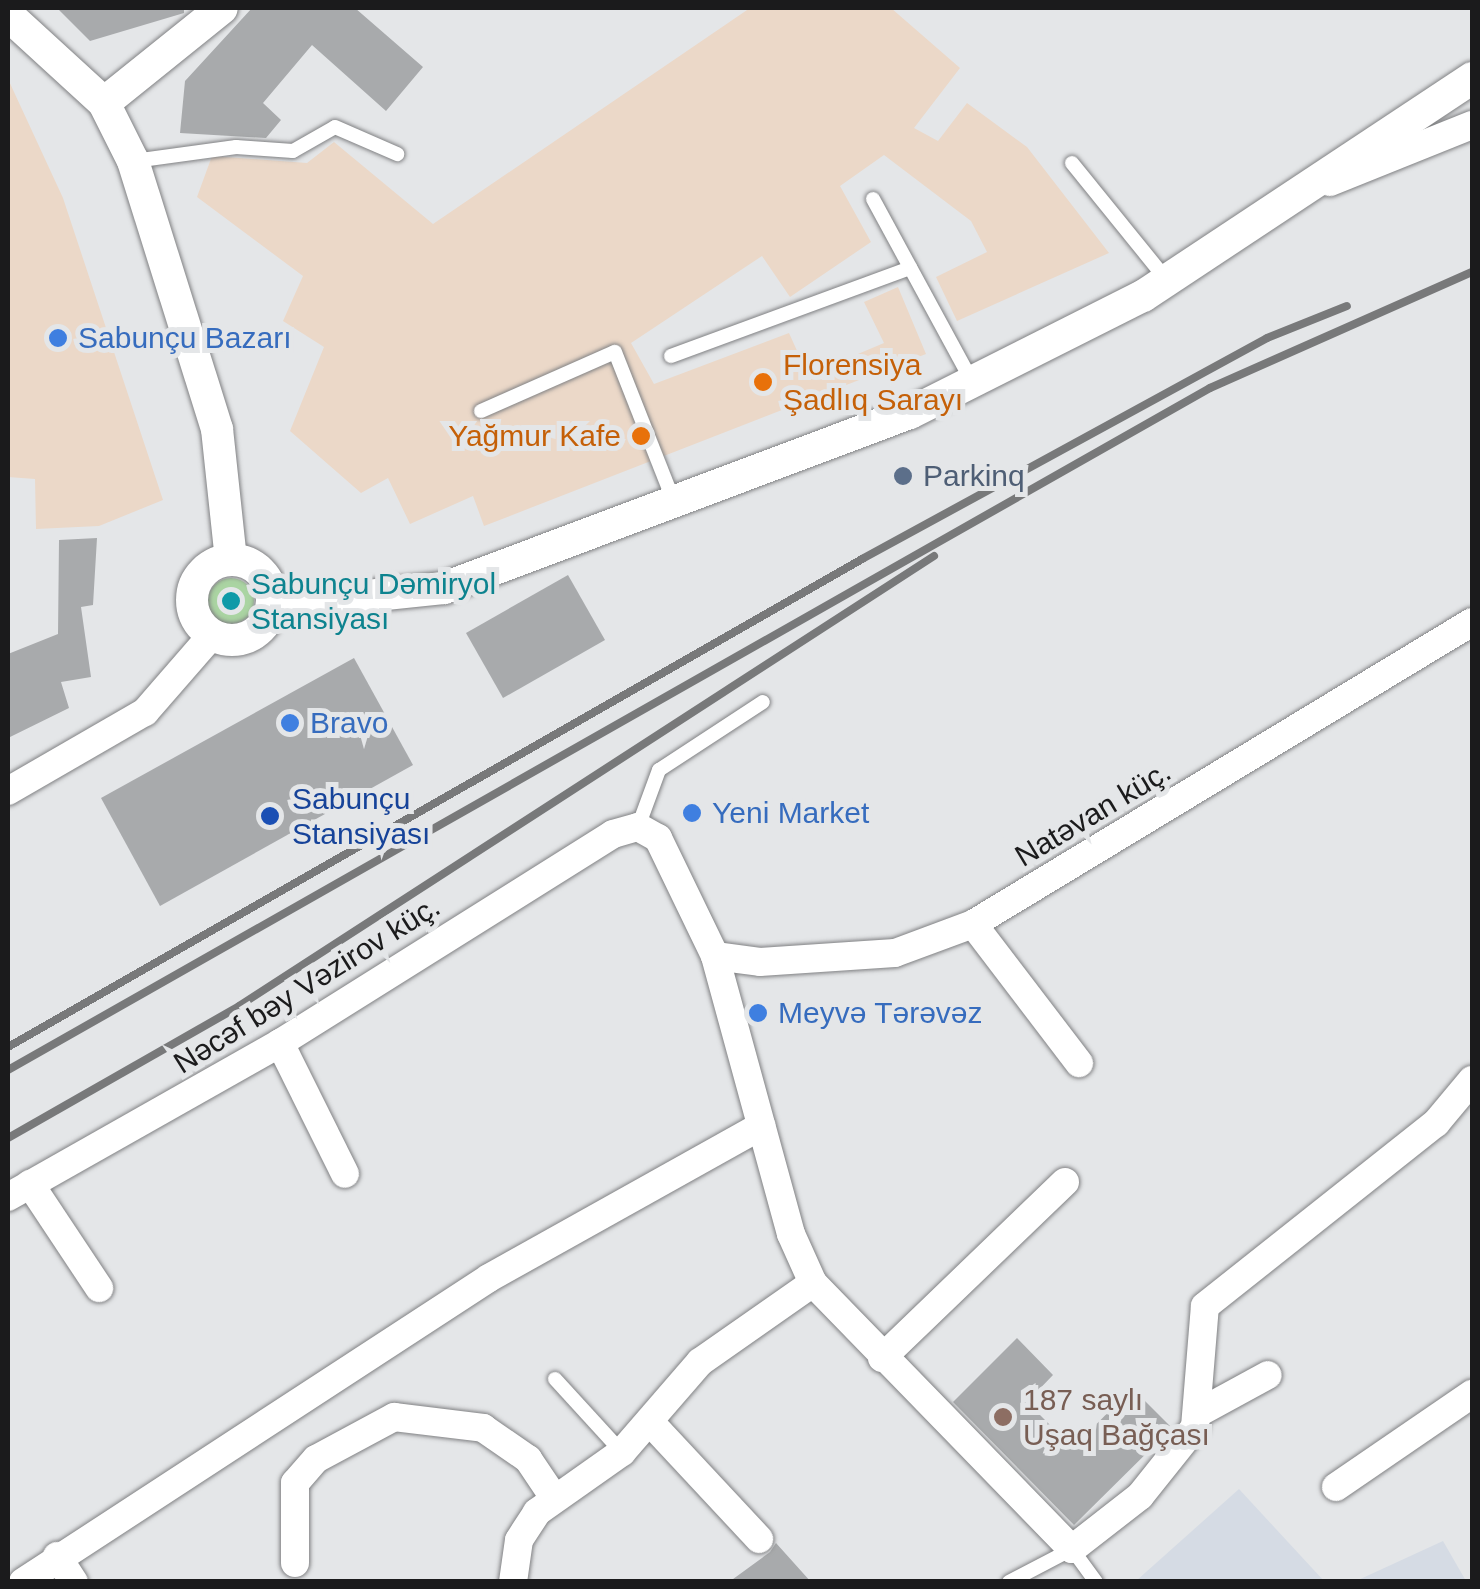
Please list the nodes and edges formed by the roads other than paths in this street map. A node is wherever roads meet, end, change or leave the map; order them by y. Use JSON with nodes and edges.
{"nodes":[{"id":1,"x":222,"y":8,"type":"edge"},
{"id":2,"x":8,"y":14,"type":"edge"},
{"id":3,"x":1472,"y":78,"type":"edge"},
{"id":4,"x":104,"y":103,"type":"junction"},
{"id":5,"x":1472,"y":125,"type":"edge"},
{"id":6,"x":398,"y":154,"type":"dead end"},
{"id":7,"x":133,"y":161,"type":"junction"},
{"id":8,"x":1072,"y":163,"type":"dead end"},
{"id":9,"x":1296,"y":196,"type":"junction"},
{"id":10,"x":873,"y":198,"type":"dead end"},
{"id":11,"x":910,"y":268,"type":"junction"},
{"id":12,"x":1167,"y":281,"type":"junction"},
{"id":13,"x":671,"y":356,"type":"dead end"},
{"id":14,"x":973,"y":383,"type":"junction"},
{"id":15,"x":481,"y":412,"type":"dead end"},
{"id":16,"x":674,"y":503,"type":"junction"},
{"id":17,"x":232,"y":559,"type":"junction"},
{"id":18,"x":272,"y":606,"type":"junction"},
{"id":19,"x":1470,"y":627,"type":"edge"},
{"id":20,"x":212,"y":635,"type":"junction"},
{"id":21,"x":763,"y":702,"type":"dead end"},
{"id":22,"x":8,"y":791,"type":"edge"},
{"id":23,"x":638,"y":826,"type":"junction"},
{"id":24,"x":973,"y":924,"type":"junction"},
{"id":25,"x":715,"y":956,"type":"junction"},
{"id":26,"x":280,"y":1042,"type":"junction"},
{"id":27,"x":1080,"y":1063,"type":"dead end"},
{"id":28,"x":1472,"y":1080,"type":"edge"},
{"id":29,"x":762,"y":1126,"type":"junction"},
{"id":30,"x":345,"y":1174,"type":"dead end"},
{"id":31,"x":1065,"y":1182,"type":"dead end"},
{"id":32,"x":19,"y":1191,"type":"edge"},
{"id":33,"x":813,"y":1283,"type":"junction"},
{"id":34,"x":98,"y":1288,"type":"dead end"},
{"id":35,"x":882,"y":1358,"type":"junction"},
{"id":36,"x":1268,"y":1375,"type":"dead end"},
{"id":37,"x":555,"y":1379,"type":"dead end"},
{"id":38,"x":1472,"y":1394,"type":"edge"},
{"id":39,"x":1200,"y":1412,"type":"junction"},
{"id":40,"x":650,"y":1422,"type":"junction"},
{"id":41,"x":622,"y":1452,"type":"junction"},
{"id":42,"x":1336,"y":1487,"type":"dead end"},
{"id":43,"x":553,"y":1496,"type":"junction"},
{"id":44,"x":759,"y":1540,"type":"dead end"},
{"id":45,"x":1072,"y":1549,"type":"junction"},
{"id":46,"x":56,"y":1556,"type":"junction"},
{"id":47,"x":295,"y":1563,"type":"dead end"},
{"id":48,"x":23,"y":1582,"type":"edge"},
{"id":49,"x":74,"y":1582,"type":"edge"},
{"id":50,"x":513,"y":1582,"type":"edge"},
{"id":51,"x":1009,"y":1582,"type":"edge"},
{"id":52,"x":1096,"y":1582,"type":"edge"}],
"edges":[{"from":1,"to":4,"type":"street"},
{"from":2,"to":4,"type":"street"},
{"from":3,"to":9,"type":"street"},
{"from":4,"to":7,"type":"street"},
{"from":5,"to":9,"type":"street"},
{"from":6,"to":7,"type":"lane"},
{"from":7,"to":17,"type":"street"},
{"from":8,"to":12,"type":"lane"},
{"from":9,"to":12,"type":"street"},
{"from":10,"to":11,"type":"lane"},
{"from":11,"to":13,"type":"lane"},
{"from":11,"to":14,"type":"lane"},
{"from":12,"to":14,"type":"street"},
{"from":14,"to":16,"type":"street"},
{"from":15,"to":16,"type":"lane"},
{"from":16,"to":18,"type":"street"},
{"from":17,"to":18,"type":"street"},
{"from":17,"to":20,"type":"street"},
{"from":18,"to":20,"type":"street"},
{"from":19,"to":24,"type":"street","name":"Natəvan küç."},
{"from":20,"to":22,"type":"street"},
{"from":21,"to":23,"type":"lane"},
{"from":23,"to":25,"type":"street"},
{"from":23,"to":26,"type":"street","name":"Nəcəf bəy Vəzirov küç."},
{"from":24,"to":25,"type":"street","name":"Natəvan küç."},
{"from":24,"to":27,"type":"street"},
{"from":25,"to":29,"type":"street"},
{"from":26,"to":30,"type":"street"},
{"from":26,"to":32,"type":"street","name":"Nəcəf bəy Vəzirov küç."},
{"from":28,"to":39,"type":"street"},
{"from":29,"to":33,"type":"street"},
{"from":29,"to":46,"type":"street"},
{"from":31,"to":35,"type":"street"},
{"from":32,"to":34,"type":"street"},
{"from":33,"to":35,"type":"street"},
{"from":33,"to":40,"type":"street"},
{"from":35,"to":45,"type":"street"},
{"from":36,"to":39,"type":"street"},
{"from":37,"to":41,"type":"lane"},
{"from":38,"to":42,"type":"street"},
{"from":39,"to":45,"type":"street"},
{"from":40,"to":41,"type":"street"},
{"from":40,"to":44,"type":"street"},
{"from":41,"to":43,"type":"street"},
{"from":43,"to":47,"type":"street"},
{"from":43,"to":50,"type":"street"},
{"from":45,"to":51,"type":"lane"},
{"from":45,"to":52,"type":"lane"},
{"from":46,"to":48,"type":"street"},
{"from":46,"to":49,"type":"street"}]}
